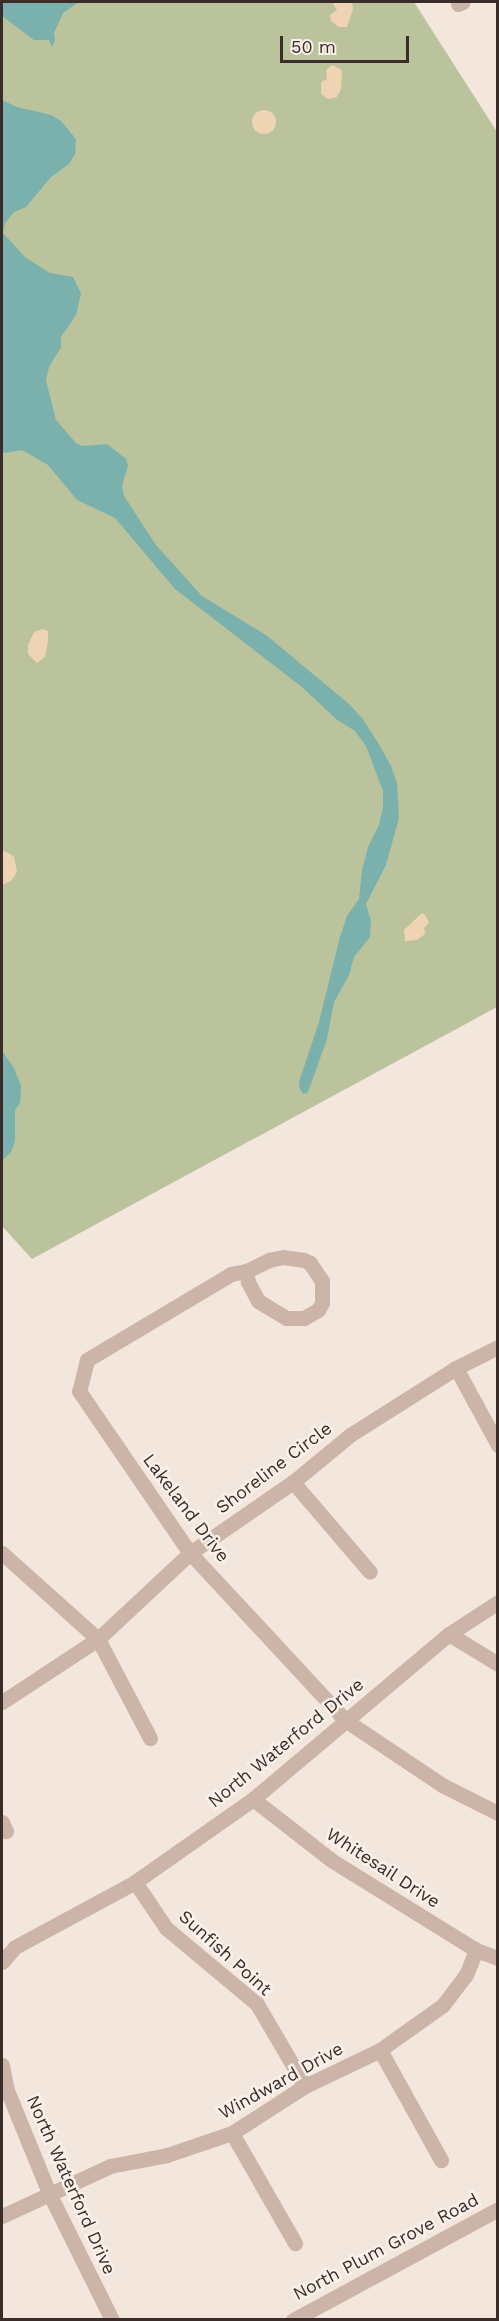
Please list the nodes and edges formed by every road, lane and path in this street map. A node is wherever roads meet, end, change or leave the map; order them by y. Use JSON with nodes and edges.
{"nodes":[{"id":1,"x":246,"y":1271,"type":"junction"},
{"id":2,"x":498,"y":1347,"type":"edge"},
{"id":3,"x":456,"y":1368,"type":"junction"},
{"id":4,"x":498,"y":1445,"type":"edge"},
{"id":5,"x":293,"y":1482,"type":"junction"},
{"id":6,"x":2,"y":1553,"type":"edge"},
{"id":7,"x":190,"y":1553,"type":"junction"},
{"id":8,"x":370,"y":1572,"type":"dead end"},
{"id":9,"x":498,"y":1602,"type":"edge"},
{"id":10,"x":449,"y":1634,"type":"junction"},
{"id":11,"x":98,"y":1639,"type":"junction"},
{"id":12,"x":498,"y":1664,"type":"edge"},
{"id":13,"x":2,"y":1702,"type":"edge"},
{"id":14,"x":345,"y":1720,"type":"junction"},
{"id":15,"x":150,"y":1738,"type":"dead end"},
{"id":16,"x":253,"y":1799,"type":"junction"},
{"id":17,"x":498,"y":1813,"type":"edge"},
{"id":18,"x":135,"y":1882,"type":"junction"},
{"id":19,"x":476,"y":1950,"type":"junction"},
{"id":20,"x":498,"y":1958,"type":"edge"},
{"id":21,"x":2,"y":1962,"type":"edge"},
{"id":22,"x":380,"y":2050,"type":"junction"},
{"id":23,"x":2,"y":2065,"type":"edge"},
{"id":24,"x":305,"y":2086,"type":"junction"},
{"id":25,"x":232,"y":2133,"type":"junction"},
{"id":26,"x":441,"y":2160,"type":"dead end"},
{"id":27,"x":49,"y":2193,"type":"junction"},
{"id":28,"x":498,"y":2209,"type":"edge"},
{"id":29,"x":2,"y":2216,"type":"edge"},
{"id":30,"x":295,"y":2243,"type":"dead end"},
{"id":31,"x":112,"y":2319,"type":"edge"},
{"id":32,"x":293,"y":2319,"type":"edge"}],
"edges":[{"from":1,"to":1,"type":"street"},
{"from":1,"to":7,"type":"street","name":"Lakeland Drive"},
{"from":2,"to":3,"type":"street","name":"Shoreline Circle"},
{"from":3,"to":4,"type":"street"},
{"from":3,"to":5,"type":"street","name":"Shoreline Circle"},
{"from":5,"to":7,"type":"street","name":"Shoreline Circle"},
{"from":5,"to":8,"type":"street"},
{"from":6,"to":11,"type":"street"},
{"from":7,"to":11,"type":"street","name":"Shoreline Circle"},
{"from":7,"to":14,"type":"street","name":"Lakeland Drive"},
{"from":9,"to":10,"type":"street","name":"North Waterford Drive"},
{"from":10,"to":12,"type":"street"},
{"from":10,"to":14,"type":"street","name":"North Waterford Drive"},
{"from":11,"to":13,"type":"street","name":"Shoreline Circle"},
{"from":11,"to":15,"type":"street"},
{"from":14,"to":16,"type":"street","name":"North Waterford Drive"},
{"from":14,"to":17,"type":"street","name":"Lakeland Drive"},
{"from":16,"to":18,"type":"street","name":"North Waterford Drive"},
{"from":16,"to":19,"type":"street","name":"Whitesail Drive"},
{"from":18,"to":21,"type":"street","name":"North Waterford Drive"},
{"from":18,"to":24,"type":"street","name":"Sunfish Point"},
{"from":19,"to":20,"type":"street","name":"Whitesail Drive"},
{"from":19,"to":22,"type":"street","name":"Windward Drive"},
{"from":22,"to":24,"type":"street","name":"Windward Drive"},
{"from":22,"to":26,"type":"street"},
{"from":23,"to":27,"type":"street","name":"North Waterford Drive"},
{"from":24,"to":25,"type":"street","name":"Windward Drive"},
{"from":25,"to":27,"type":"street","name":"Windward Drive"},
{"from":25,"to":30,"type":"street"},
{"from":27,"to":29,"type":"street","name":"Windward Drive"},
{"from":27,"to":31,"type":"street","name":"North Waterford Drive"},
{"from":28,"to":32,"type":"street","name":"North Plum Grove Road"}]}
